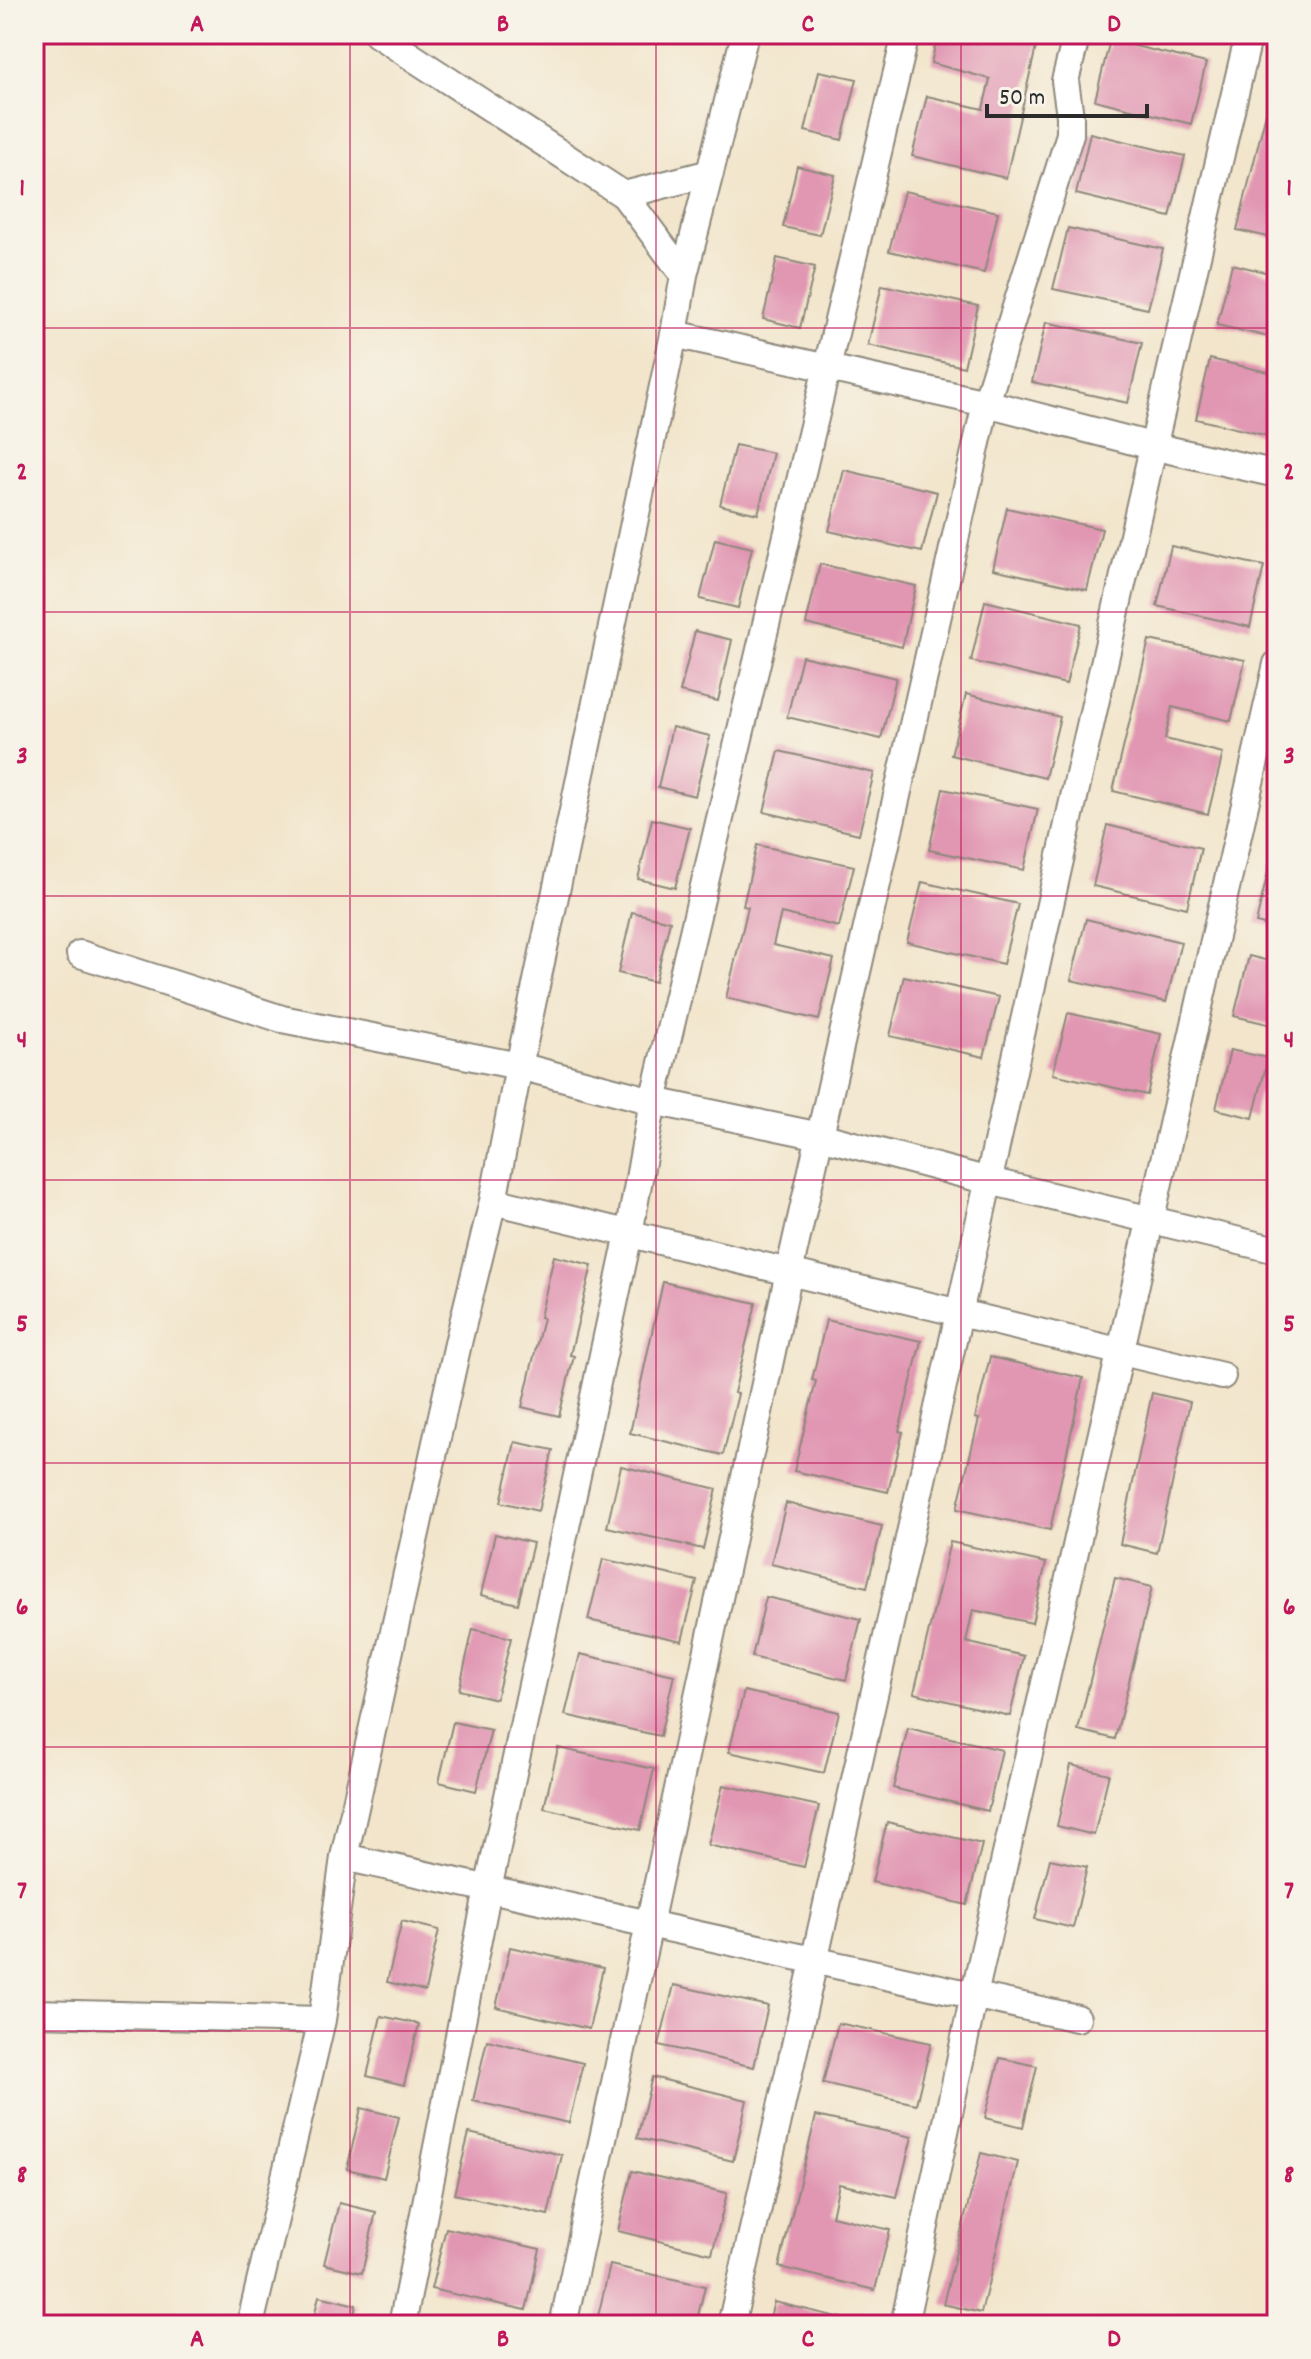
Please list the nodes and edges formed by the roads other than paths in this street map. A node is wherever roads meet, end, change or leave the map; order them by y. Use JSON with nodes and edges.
{"nodes":[{"id":1,"x":377,"y":34,"type":"edge"},
{"id":2,"x":745,"y":34,"type":"edge"},
{"id":3,"x":906,"y":34,"type":"edge"},
{"id":4,"x":1077,"y":34,"type":"edge"},
{"id":5,"x":1249,"y":34,"type":"edge"},
{"id":6,"x":710,"y":173,"type":"junction"},
{"id":7,"x":624,"y":195,"type":"junction"},
{"id":8,"x":684,"y":275,"type":"junction"},
{"id":9,"x":674,"y":334,"type":"junction"},
{"id":10,"x":828,"y":366,"type":"junction"},
{"id":11,"x":986,"y":403,"type":"junction"},
{"id":12,"x":1152,"y":446,"type":"junction"},
{"id":13,"x":1277,"y":474,"type":"edge"},
{"id":14,"x":1277,"y":664,"type":"edge"},
{"id":15,"x":80,"y":954,"type":"dead end"},
{"id":16,"x":519,"y":1066,"type":"junction"},
{"id":17,"x":653,"y":1101,"type":"junction"},
{"id":18,"x":820,"y":1136,"type":"junction"},
{"id":19,"x":989,"y":1181,"type":"junction"},
{"id":20,"x":493,"y":1201,"type":"junction"},
{"id":21,"x":1149,"y":1219,"type":"junction"},
{"id":22,"x":629,"y":1234,"type":"junction"},
{"id":23,"x":1277,"y":1250,"type":"edge"},
{"id":24,"x":789,"y":1272,"type":"junction"},
{"id":25,"x":959,"y":1313,"type":"junction"},
{"id":26,"x":1119,"y":1351,"type":"junction"},
{"id":27,"x":1222,"y":1376,"type":"dead end"},
{"id":28,"x":344,"y":1857,"type":"junction"},
{"id":29,"x":488,"y":1889,"type":"junction"},
{"id":30,"x":650,"y":1924,"type":"junction"},
{"id":31,"x":815,"y":1960,"type":"junction"},
{"id":32,"x":974,"y":1995,"type":"junction"},
{"id":33,"x":34,"y":2013,"type":"edge"},
{"id":34,"x":1077,"y":2018,"type":"dead end"},
{"id":35,"x":322,"y":2020,"type":"junction"},
{"id":36,"x":250,"y":2325,"type":"edge"},
{"id":37,"x":402,"y":2325,"type":"edge"},
{"id":38,"x":563,"y":2325,"type":"edge"},
{"id":39,"x":731,"y":2325,"type":"edge"},
{"id":40,"x":904,"y":2325,"type":"edge"}],
"edges":[{"from":1,"to":7,"type":"street"},
{"from":2,"to":6,"type":"street"},
{"from":3,"to":10,"type":"street"},
{"from":4,"to":11,"type":"street"},
{"from":5,"to":12,"type":"street"},
{"from":6,"to":7,"type":"street"},
{"from":6,"to":8,"type":"street"},
{"from":7,"to":8,"type":"street"},
{"from":8,"to":9,"type":"street"},
{"from":9,"to":10,"type":"street"},
{"from":9,"to":16,"type":"street"},
{"from":10,"to":11,"type":"street"},
{"from":10,"to":17,"type":"street"},
{"from":11,"to":12,"type":"street"},
{"from":11,"to":18,"type":"street"},
{"from":12,"to":13,"type":"street"},
{"from":12,"to":19,"type":"street"},
{"from":14,"to":21,"type":"street"},
{"from":15,"to":16,"type":"street"},
{"from":16,"to":17,"type":"street"},
{"from":16,"to":20,"type":"street"},
{"from":17,"to":18,"type":"street"},
{"from":17,"to":22,"type":"street"},
{"from":18,"to":19,"type":"street"},
{"from":18,"to":24,"type":"street"},
{"from":19,"to":21,"type":"street"},
{"from":19,"to":25,"type":"street"},
{"from":20,"to":22,"type":"street"},
{"from":20,"to":28,"type":"street"},
{"from":21,"to":23,"type":"street"},
{"from":21,"to":26,"type":"street"},
{"from":22,"to":24,"type":"street"},
{"from":22,"to":29,"type":"street"},
{"from":24,"to":25,"type":"street"},
{"from":24,"to":30,"type":"street"},
{"from":25,"to":26,"type":"street"},
{"from":25,"to":31,"type":"street"},
{"from":26,"to":27,"type":"street"},
{"from":26,"to":32,"type":"street"},
{"from":28,"to":29,"type":"street"},
{"from":28,"to":35,"type":"street"},
{"from":29,"to":30,"type":"street"},
{"from":29,"to":37,"type":"street"},
{"from":30,"to":31,"type":"street"},
{"from":30,"to":38,"type":"street"},
{"from":31,"to":32,"type":"street"},
{"from":31,"to":39,"type":"street"},
{"from":32,"to":34,"type":"street"},
{"from":32,"to":40,"type":"street"},
{"from":33,"to":35,"type":"street"},
{"from":35,"to":36,"type":"street"}]}
